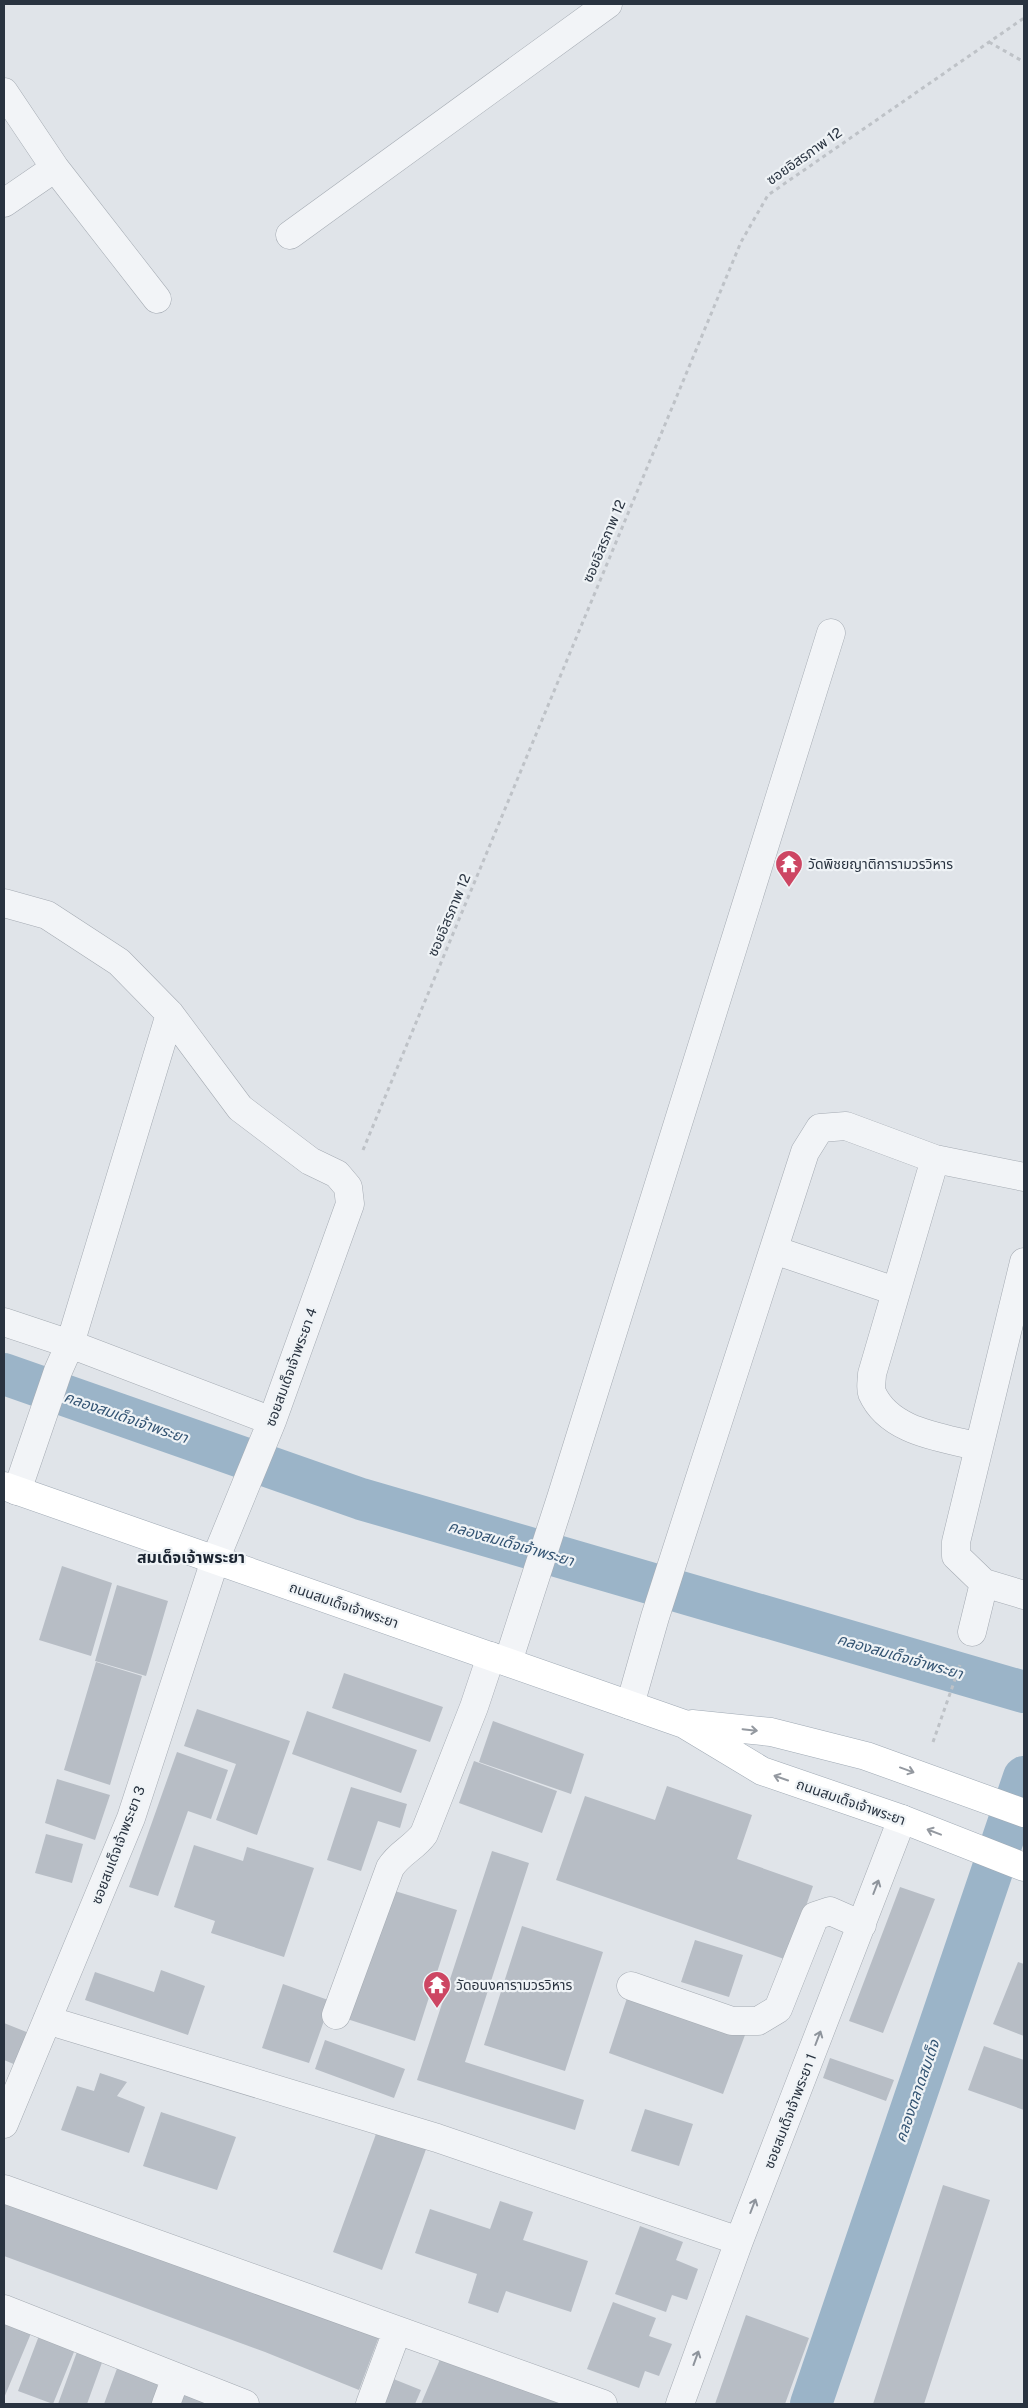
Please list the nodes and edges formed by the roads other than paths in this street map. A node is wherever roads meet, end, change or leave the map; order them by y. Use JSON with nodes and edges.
{"nodes":[{"id":1,"x":608,"y":4,"type":"edge"},
{"id":2,"x":4,"y":92,"type":"edge"},
{"id":3,"x":55,"y":168,"type":"junction"},
{"id":4,"x":4,"y":203,"type":"edge"},
{"id":5,"x":290,"y":235,"type":"dead end"},
{"id":6,"x":157,"y":299,"type":"dead end"},
{"id":7,"x":831,"y":633,"type":"dead end"},
{"id":8,"x":4,"y":903,"type":"edge"},
{"id":9,"x":170,"y":1014,"type":"junction"},
{"id":10,"x":935,"y":1159,"type":"junction"},
{"id":11,"x":1024,"y":1177,"type":"edge"},
{"id":12,"x":774,"y":1250,"type":"junction"},
{"id":13,"x":1024,"y":1262,"type":"edge"},
{"id":14,"x":895,"y":1291,"type":"junction"},
{"id":15,"x":4,"y":1322,"type":"edge"},
{"id":16,"x":70,"y":1344,"type":"junction"},
{"id":17,"x":268,"y":1431,"type":"junction"},
{"id":18,"x":979,"y":1447,"type":"junction"},
{"id":19,"x":10,"y":1488,"type":"edge"},
{"id":20,"x":214,"y":1560,"type":"junction"},
{"id":21,"x":984,"y":1583,"type":"junction"},
{"id":22,"x":1024,"y":1595,"type":"edge"},
{"id":23,"x":972,"y":1632,"type":"road end"},
{"id":24,"x":499,"y":1659,"type":"junction"},
{"id":25,"x":630,"y":1705,"type":"junction"},
{"id":26,"x":684,"y":1724,"type":"junction"},
{"id":27,"x":1024,"y":1814,"type":"edge"},
{"id":28,"x":902,"y":1819,"type":"junction"},
{"id":29,"x":1024,"y":1867,"type":"edge"},
{"id":30,"x":862,"y":1925,"type":"junction"},
{"id":31,"x":631,"y":1986,"type":"dead end"},
{"id":32,"x":336,"y":2015,"type":"dead end"},
{"id":33,"x":47,"y":2020,"type":"junction"},
{"id":34,"x":4,"y":2124,"type":"edge"},
{"id":35,"x":4,"y":2188,"type":"edge"},
{"id":36,"x":739,"y":2241,"type":"junction"},
{"id":37,"x":4,"y":2309,"type":"edge"},
{"id":38,"x":397,"y":2331,"type":"junction"},
{"id":39,"x":176,"y":2377,"type":"junction"},
{"id":40,"x":166,"y":2404,"type":"edge"},
{"id":41,"x":245,"y":2404,"type":"edge"},
{"id":42,"x":370,"y":2404,"type":"edge"},
{"id":43,"x":602,"y":2404,"type":"edge"},
{"id":44,"x":680,"y":2404,"type":"edge"}],
"edges":[{"from":1,"to":5,"type":"street"},
{"from":2,"to":3,"type":"street"},
{"from":3,"to":4,"type":"street"},
{"from":3,"to":6,"type":"street"},
{"from":7,"to":24,"type":"street"},
{"from":8,"to":9,"type":"street"},
{"from":9,"to":16,"type":"street"},
{"from":9,"to":17,"type":"street","name":"ซอยสมเด็จเจ้าพระยา 4"},
{"from":10,"to":11,"type":"street"},
{"from":10,"to":12,"type":"street"},
{"from":10,"to":14,"type":"street"},
{"from":12,"to":14,"type":"street"},
{"from":12,"to":25,"type":"street"},
{"from":13,"to":18,"type":"street"},
{"from":14,"to":18,"type":"street"},
{"from":15,"to":16,"type":"street"},
{"from":16,"to":17,"type":"street"},
{"from":16,"to":19,"type":"street"},
{"from":17,"to":20,"type":"street","name":"ซอยสมเด็จเจ้าพระยา 4"},
{"from":18,"to":21,"type":"street"},
{"from":19,"to":20,"type":"main road","name":"ถนนสมเด็จเจ้าพระยา"},
{"from":20,"to":24,"type":"main road","name":"ถนนสมเด็จเจ้าพระยา"},
{"from":20,"to":33,"type":"street","name":"ซอยสมเด็จเจ้าพระยา 3"},
{"from":21,"to":22,"type":"street"},
{"from":21,"to":23,"type":"street"},
{"from":24,"to":25,"type":"main road","name":"ถนนสมเด็จเจ้าพระยา"},
{"from":24,"to":32,"type":"street"},
{"from":25,"to":26,"type":"main road","name":"ถนนสมเด็จเจ้าพระยา"},
{"from":26,"to":27,"type":"main road","name":"ถนนสมเด็จเจ้าพระยา","one_way":true},
{"from":28,"to":26,"type":"main road","name":"ถนนสมเด็จเจ้าพระยา","one_way":true},
{"from":29,"to":28,"type":"main road","name":"ถนนสมเด็จเจ้าพระยา","one_way":true},
{"from":30,"to":28,"type":"street","name":"ซอยสมเด็จเจ้าพระยา 1","one_way":true},
{"from":30,"to":31,"type":"street"},
{"from":36,"to":30,"type":"street","name":"ซอยสมเด็จเจ้าพระยา 1","one_way":true},
{"from":33,"to":34,"type":"street","name":"ซอยสมเด็จเจ้าพระยา 3"},
{"from":33,"to":36,"type":"street"},
{"from":35,"to":38,"type":"street"},
{"from":44,"to":36,"type":"street","name":"ซอยสมเด็จเจ้าพระยา 1","one_way":true},
{"from":37,"to":39,"type":"street"},
{"from":38,"to":42,"type":"street"},
{"from":38,"to":43,"type":"street"},
{"from":39,"to":40,"type":"street"},
{"from":39,"to":41,"type":"street"}]}
